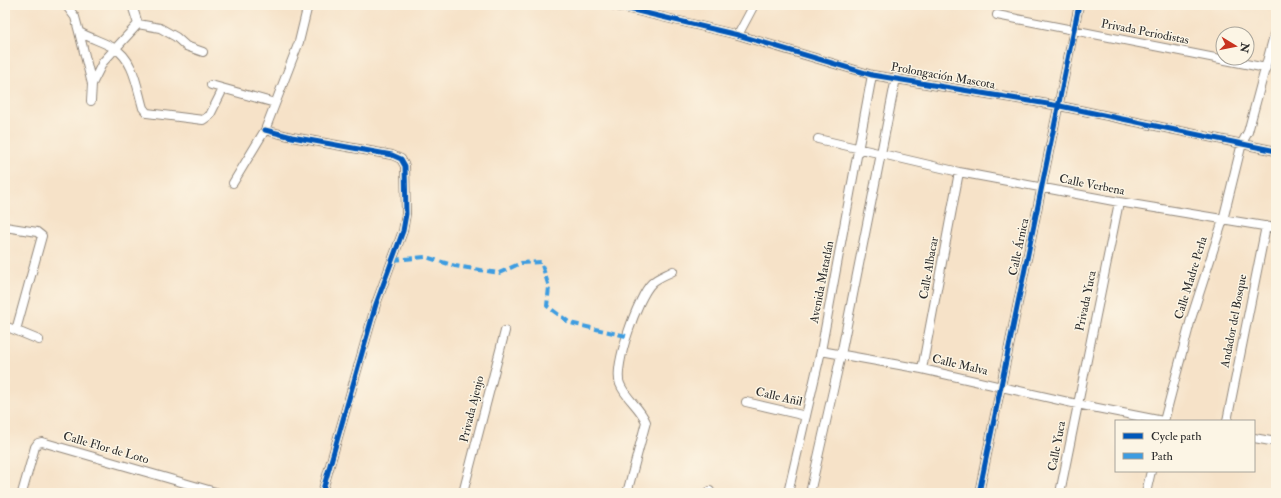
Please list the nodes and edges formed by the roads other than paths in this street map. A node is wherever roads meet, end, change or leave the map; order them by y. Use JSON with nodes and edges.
{"nodes":[{"id":1,"x":66,"y":5,"type":"edge"},
{"id":2,"x":132,"y":5,"type":"edge"},
{"id":3,"x":308,"y":5,"type":"edge"},
{"id":4,"x":612,"y":5,"type":"edge"},
{"id":5,"x":754,"y":5,"type":"edge"},
{"id":6,"x":1079,"y":5,"type":"edge"},
{"id":7,"x":997,"y":15,"type":"dead end"},
{"id":8,"x":138,"y":24,"type":"junction"},
{"id":9,"x":1276,"y":28,"type":"edge"},
{"id":10,"x":1074,"y":30,"type":"junction"},
{"id":11,"x":79,"y":32,"type":"junction"},
{"id":12,"x":738,"y":35,"type":"junction"},
{"id":13,"x":115,"y":48,"type":"junction"},
{"id":14,"x":203,"y":52,"type":"dead end"},
{"id":15,"x":1266,"y":68,"type":"junction"},
{"id":16,"x":872,"y":75,"type":"junction"},
{"id":17,"x":896,"y":78,"type":"junction"},
{"id":18,"x":92,"y":84,"type":"junction"},
{"id":19,"x":211,"y":85,"type":"dead end"},
{"id":20,"x":223,"y":89,"type":"junction"},
{"id":21,"x":91,"y":101,"type":"dead end"},
{"id":22,"x":275,"y":102,"type":"junction"},
{"id":23,"x":1060,"y":106,"type":"junction"},
{"id":24,"x":265,"y":130,"type":"junction"},
{"id":25,"x":818,"y":139,"type":"dead end"},
{"id":26,"x":1242,"y":143,"type":"junction"},
{"id":27,"x":859,"y":149,"type":"junction"},
{"id":28,"x":1276,"y":150,"type":"edge"},
{"id":29,"x":881,"y":154,"type":"junction"},
{"id":30,"x":959,"y":172,"type":"junction"},
{"id":31,"x":233,"y":183,"type":"dead end"},
{"id":32,"x":1042,"y":188,"type":"junction"},
{"id":33,"x":1119,"y":202,"type":"junction"},
{"id":34,"x":1222,"y":220,"type":"junction"},
{"id":35,"x":1266,"y":226,"type":"junction"},
{"id":36,"x":5,"y":227,"type":"edge"},
{"id":37,"x":1276,"y":228,"type":"edge"},
{"id":38,"x":673,"y":272,"type":"dead end"},
{"id":39,"x":5,"y":326,"type":"edge"},
{"id":40,"x":16,"y":330,"type":"junction"},
{"id":41,"x":505,"y":330,"type":"dead end"},
{"id":42,"x":39,"y":340,"type":"dead end"},
{"id":43,"x":821,"y":351,"type":"junction"},
{"id":44,"x":841,"y":355,"type":"junction"},
{"id":45,"x":922,"y":369,"type":"junction"},
{"id":46,"x":1000,"y":386,"type":"junction"},
{"id":47,"x":746,"y":402,"type":"dead end"},
{"id":48,"x":1077,"y":404,"type":"junction"},
{"id":49,"x":806,"y":416,"type":"junction"},
{"id":50,"x":1158,"y":420,"type":"edge"},
{"id":51,"x":1163,"y":420,"type":"edge"},
{"id":52,"x":1226,"y":420,"type":"edge"},
{"id":53,"x":1255,"y":438,"type":"edge"},
{"id":54,"x":1276,"y":442,"type":"edge"},
{"id":55,"x":1152,"y":472,"type":"edge"},
{"id":56,"x":22,"y":493,"type":"edge"},
{"id":57,"x":219,"y":493,"type":"edge"},
{"id":58,"x":322,"y":493,"type":"edge"},
{"id":59,"x":463,"y":493,"type":"edge"},
{"id":60,"x":627,"y":493,"type":"edge"},
{"id":61,"x":788,"y":493,"type":"edge"},
{"id":62,"x":810,"y":493,"type":"edge"},
{"id":63,"x":979,"y":493,"type":"edge"},
{"id":64,"x":1060,"y":493,"type":"edge"},
{"id":65,"x":1146,"y":493,"type":"edge"}],
"edges":[{"from":1,"to":11,"type":"street"},
{"from":2,"to":8,"type":"street"},
{"from":3,"to":22,"type":"street"},
{"from":4,"to":12,"type":"street","name":"Prolongación Mascota"},
{"from":5,"to":12,"type":"street"},
{"from":6,"to":10,"type":"street","name":"Calle Árnica"},
{"from":7,"to":10,"type":"street","name":"Privada Periodistas"},
{"from":8,"to":13,"type":"street"},
{"from":8,"to":14,"type":"street"},
{"from":9,"to":15,"type":"street","name":"Calle Madre Perla"},
{"from":10,"to":15,"type":"street","name":"Privada Periodistas"},
{"from":10,"to":23,"type":"street","name":"Calle Árnica"},
{"from":11,"to":13,"type":"street"},
{"from":11,"to":18,"type":"street"},
{"from":12,"to":16,"type":"street","name":"Prolongación Mascota"},
{"from":13,"to":18,"type":"street"},
{"from":13,"to":20,"type":"street"},
{"from":15,"to":26,"type":"street","name":"Calle Madre Perla"},
{"from":16,"to":17,"type":"street","name":"Prolongación Mascota"},
{"from":16,"to":27,"type":"street","name":"Avenida Matatlán"},
{"from":17,"to":23,"type":"street","name":"Prolongación Mascota"},
{"from":17,"to":29,"type":"street"},
{"from":18,"to":21,"type":"street"},
{"from":19,"to":20,"type":"street"},
{"from":20,"to":22,"type":"street"},
{"from":22,"to":24,"type":"street"},
{"from":23,"to":26,"type":"street","name":"Prolongación Mascota"},
{"from":23,"to":32,"type":"street","name":"Calle Árnica"},
{"from":24,"to":31,"type":"street"},
{"from":24,"to":58,"type":"street"},
{"from":25,"to":27,"type":"street","name":"Calle Verbena"},
{"from":26,"to":28,"type":"street","name":"Prolongación Mascota"},
{"from":26,"to":34,"type":"street","name":"Calle Madre Perla"},
{"from":27,"to":29,"type":"street","name":"Calle Verbena"},
{"from":27,"to":43,"type":"street","name":"Avenida Matatlán"},
{"from":29,"to":30,"type":"street","name":"Calle Verbena"},
{"from":29,"to":44,"type":"street"},
{"from":30,"to":32,"type":"street","name":"Calle Verbena"},
{"from":30,"to":45,"type":"street","name":"Calle Albacar"},
{"from":32,"to":33,"type":"street","name":"Calle Verbena"},
{"from":32,"to":46,"type":"street","name":"Calle Árnica"},
{"from":33,"to":34,"type":"street","name":"Calle Verbena"},
{"from":33,"to":48,"type":"street","name":"Privada Yuca"},
{"from":34,"to":35,"type":"street","name":"Calle Verbena"},
{"from":34,"to":51,"type":"street","name":"Calle Madre Perla"},
{"from":35,"to":37,"type":"street","name":"Calle Verbena"},
{"from":35,"to":52,"type":"street","name":"Andador del Bosque"},
{"from":36,"to":40,"type":"street"},
{"from":38,"to":60,"type":"street"},
{"from":39,"to":40,"type":"street"},
{"from":40,"to":42,"type":"street"},
{"from":41,"to":59,"type":"street","name":"Privada Ajenjo"},
{"from":43,"to":44,"type":"street","name":"Calle Malva"},
{"from":43,"to":49,"type":"street","name":"Avenida Matatlán"},
{"from":44,"to":45,"type":"street","name":"Calle Malva"},
{"from":44,"to":62,"type":"street"},
{"from":45,"to":46,"type":"street","name":"Calle Malva"},
{"from":46,"to":48,"type":"street","name":"Calle Malva"},
{"from":46,"to":63,"type":"street","name":"Calle Árnica"},
{"from":47,"to":49,"type":"street","name":"Calle Añil"},
{"from":48,"to":50,"type":"street","name":"Calle Malva"},
{"from":48,"to":64,"type":"street","name":"Calle Yuca"},
{"from":49,"to":61,"type":"street","name":"Avenida Matatlán"},
{"from":53,"to":54,"type":"street"},
{"from":55,"to":65,"type":"street"},
{"from":56,"to":57,"type":"street","name":"Calle Flor de Loto"}]}
